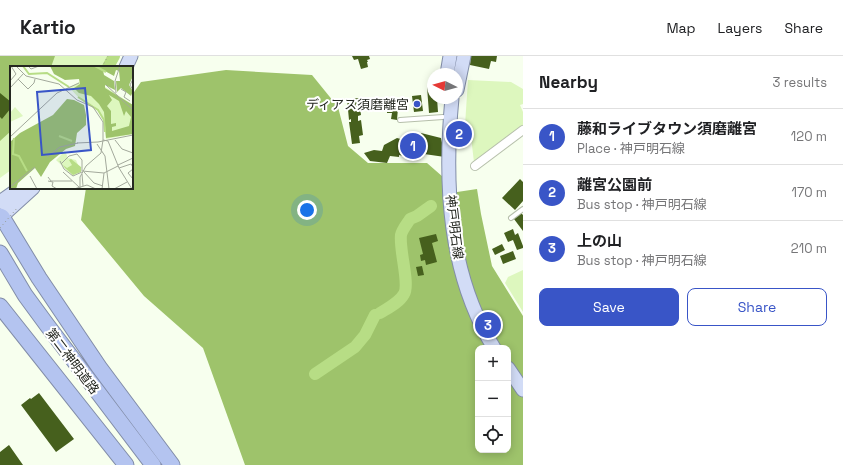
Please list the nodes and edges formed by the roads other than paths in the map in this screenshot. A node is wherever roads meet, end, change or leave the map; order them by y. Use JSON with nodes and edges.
{"nodes":[{"id":1,"x":122,"y":56,"type":"edge"},
{"id":2,"x":131,"y":56,"type":"edge"},
{"id":3,"x":450,"y":56,"type":"edge"},
{"id":4,"x":457,"y":56,"type":"edge"},
{"id":5,"x":464,"y":56,"type":"edge"},
{"id":6,"x":117,"y":66,"type":"edge"},
{"id":7,"x":126,"y":66,"type":"edge"},
{"id":8,"x":448,"y":68,"type":"edge"},
{"id":9,"x":456,"y":68,"type":"edge"},
{"id":10,"x":462,"y":68,"type":"edge"},
{"id":11,"x":449,"y":104,"type":"edge"},
{"id":12,"x":451,"y":104,"type":"edge"},
{"id":13,"x":443,"y":117,"type":"junction"},
{"id":14,"x":400,"y":120,"type":"dead end"},
{"id":15,"x":523,"y":130,"type":"edge"},
{"id":16,"x":449,"y":163,"type":"junction"},
{"id":17,"x":475,"y":166,"type":"dead end"},
{"id":18,"x":19,"y":189,"type":"edge"},
{"id":19,"x":32,"y":189,"type":"edge"},
{"id":20,"x":523,"y":209,"type":"edge"},
{"id":21,"x":0,"y":216,"type":"edge"},
{"id":22,"x":511,"y":218,"type":"dead end"},
{"id":23,"x":0,"y":253,"type":"edge"},
{"id":24,"x":0,"y":274,"type":"edge"},
{"id":25,"x":0,"y":306,"type":"edge"},
{"id":26,"x":492,"y":345,"type":"edge"},
{"id":27,"x":511,"y":372,"type":"edge"},
{"id":28,"x":523,"y":390,"type":"edge"},
{"id":29,"x":126,"y":465,"type":"edge"},
{"id":30,"x":140,"y":465,"type":"edge"},
{"id":31,"x":153,"y":465,"type":"edge"},
{"id":32,"x":172,"y":465,"type":"edge"}],
"edges":[{"from":1,"to":6,"type":"main road"},
{"from":2,"to":7,"type":"main road"},
{"from":3,"to":8,"type":"main road"},
{"from":4,"to":9,"type":"main road"},
{"from":5,"to":10,"type":"main road"},
{"from":11,"to":13,"type":"main road"},
{"from":12,"to":16,"type":"main road","name":"神戸明石線"},
{"from":13,"to":14,"type":"lane"},
{"from":13,"to":16,"type":"main road"},
{"from":15,"to":17,"type":"street"},
{"from":16,"to":26,"type":"main road","name":"神戸明石線"},
{"from":18,"to":21,"type":"main road"},
{"from":19,"to":21,"type":"main road"},
{"from":20,"to":22,"type":"lane"},
{"from":21,"to":32,"type":"highway"},
{"from":23,"to":31,"type":"highway","name":"第二神明道路"},
{"from":24,"to":30,"type":"highway","name":"第二神明道路"},
{"from":25,"to":29,"type":"highway"},
{"from":27,"to":28,"type":"main road"}]}
